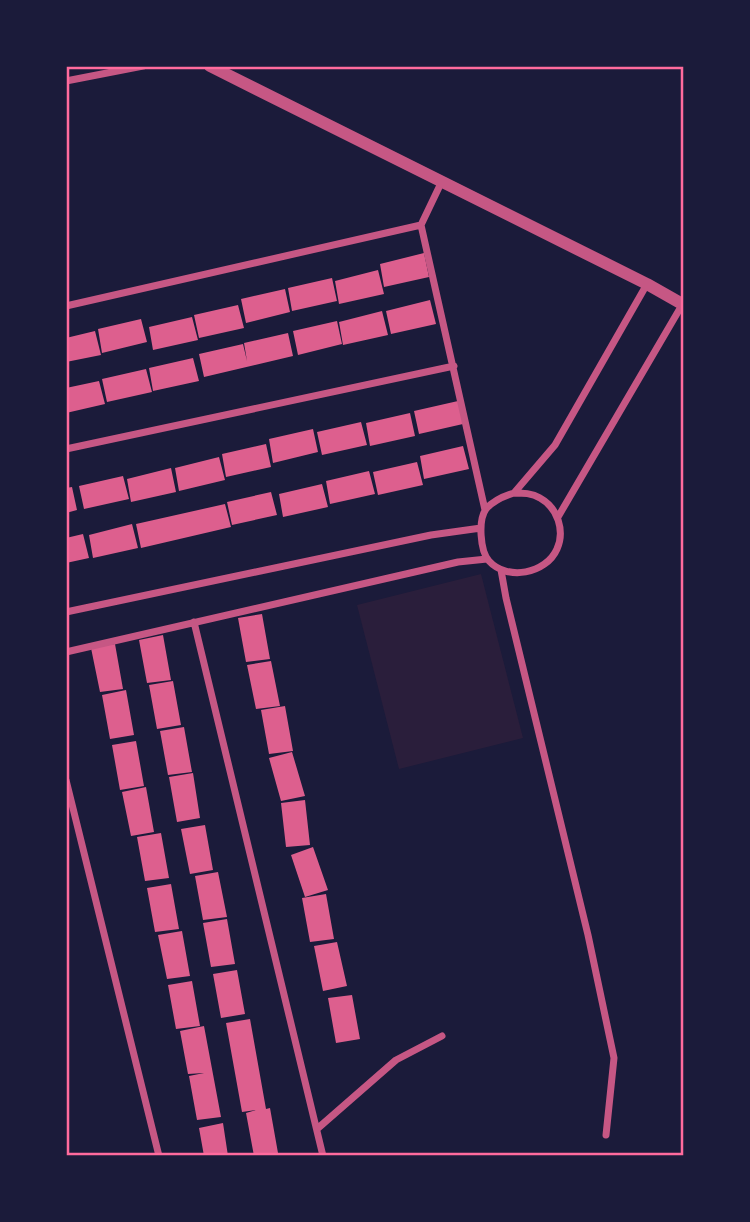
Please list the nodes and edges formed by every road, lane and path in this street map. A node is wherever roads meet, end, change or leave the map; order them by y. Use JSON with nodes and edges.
{"nodes":[{"id":1,"x":143,"y":66,"type":"edge"},
{"id":2,"x":211,"y":66,"type":"edge"},
{"id":3,"x":66,"y":81,"type":"edge"},
{"id":4,"x":443,"y":181,"type":"junction"},
{"id":5,"x":422,"y":225,"type":"junction"},
{"id":6,"x":647,"y":284,"type":"junction"},
{"id":7,"x":683,"y":305,"type":"edge"},
{"id":8,"x":66,"y":306,"type":"edge"},
{"id":9,"x":454,"y":366,"type":"junction"},
{"id":10,"x":66,"y":449,"type":"edge"},
{"id":11,"x":514,"y":493,"type":"junction"},
{"id":12,"x":485,"y":510,"type":"junction"},
{"id":13,"x":558,"y":517,"type":"junction"},
{"id":14,"x":481,"y":528,"type":"junction"},
{"id":15,"x":487,"y":559,"type":"junction"},
{"id":16,"x":501,"y":570,"type":"junction"},
{"id":17,"x":66,"y":612,"type":"edge"},
{"id":18,"x":194,"y":622,"type":"junction"},
{"id":19,"x":66,"y":653,"type":"edge"},
{"id":20,"x":66,"y":780,"type":"edge"},
{"id":21,"x":442,"y":1036,"type":"dead end"},
{"id":22,"x":317,"y":1129,"type":"junction"},
{"id":23,"x":606,"y":1135,"type":"dead end"},
{"id":24,"x":159,"y":1156,"type":"edge"},
{"id":25,"x":323,"y":1156,"type":"edge"}],
"edges":[{"from":1,"to":3,"type":"street"},
{"from":2,"to":4,"type":"street"},
{"from":4,"to":5,"type":"street"},
{"from":4,"to":6,"type":"street"},
{"from":5,"to":8,"type":"street"},
{"from":5,"to":9,"type":"street"},
{"from":6,"to":7,"type":"street"},
{"from":6,"to":11,"type":"street"},
{"from":7,"to":13,"type":"street"},
{"from":9,"to":10,"type":"street"},
{"from":9,"to":12,"type":"street"},
{"from":11,"to":12,"type":"street"},
{"from":11,"to":13,"type":"street"},
{"from":12,"to":14,"type":"street"},
{"from":13,"to":16,"type":"street"},
{"from":14,"to":15,"type":"street"},
{"from":14,"to":17,"type":"street"},
{"from":15,"to":16,"type":"street"},
{"from":15,"to":18,"type":"street"},
{"from":16,"to":23,"type":"street"},
{"from":18,"to":19,"type":"street"},
{"from":18,"to":22,"type":"street"},
{"from":20,"to":24,"type":"street"},
{"from":21,"to":22,"type":"street"},
{"from":22,"to":25,"type":"street"}]}
